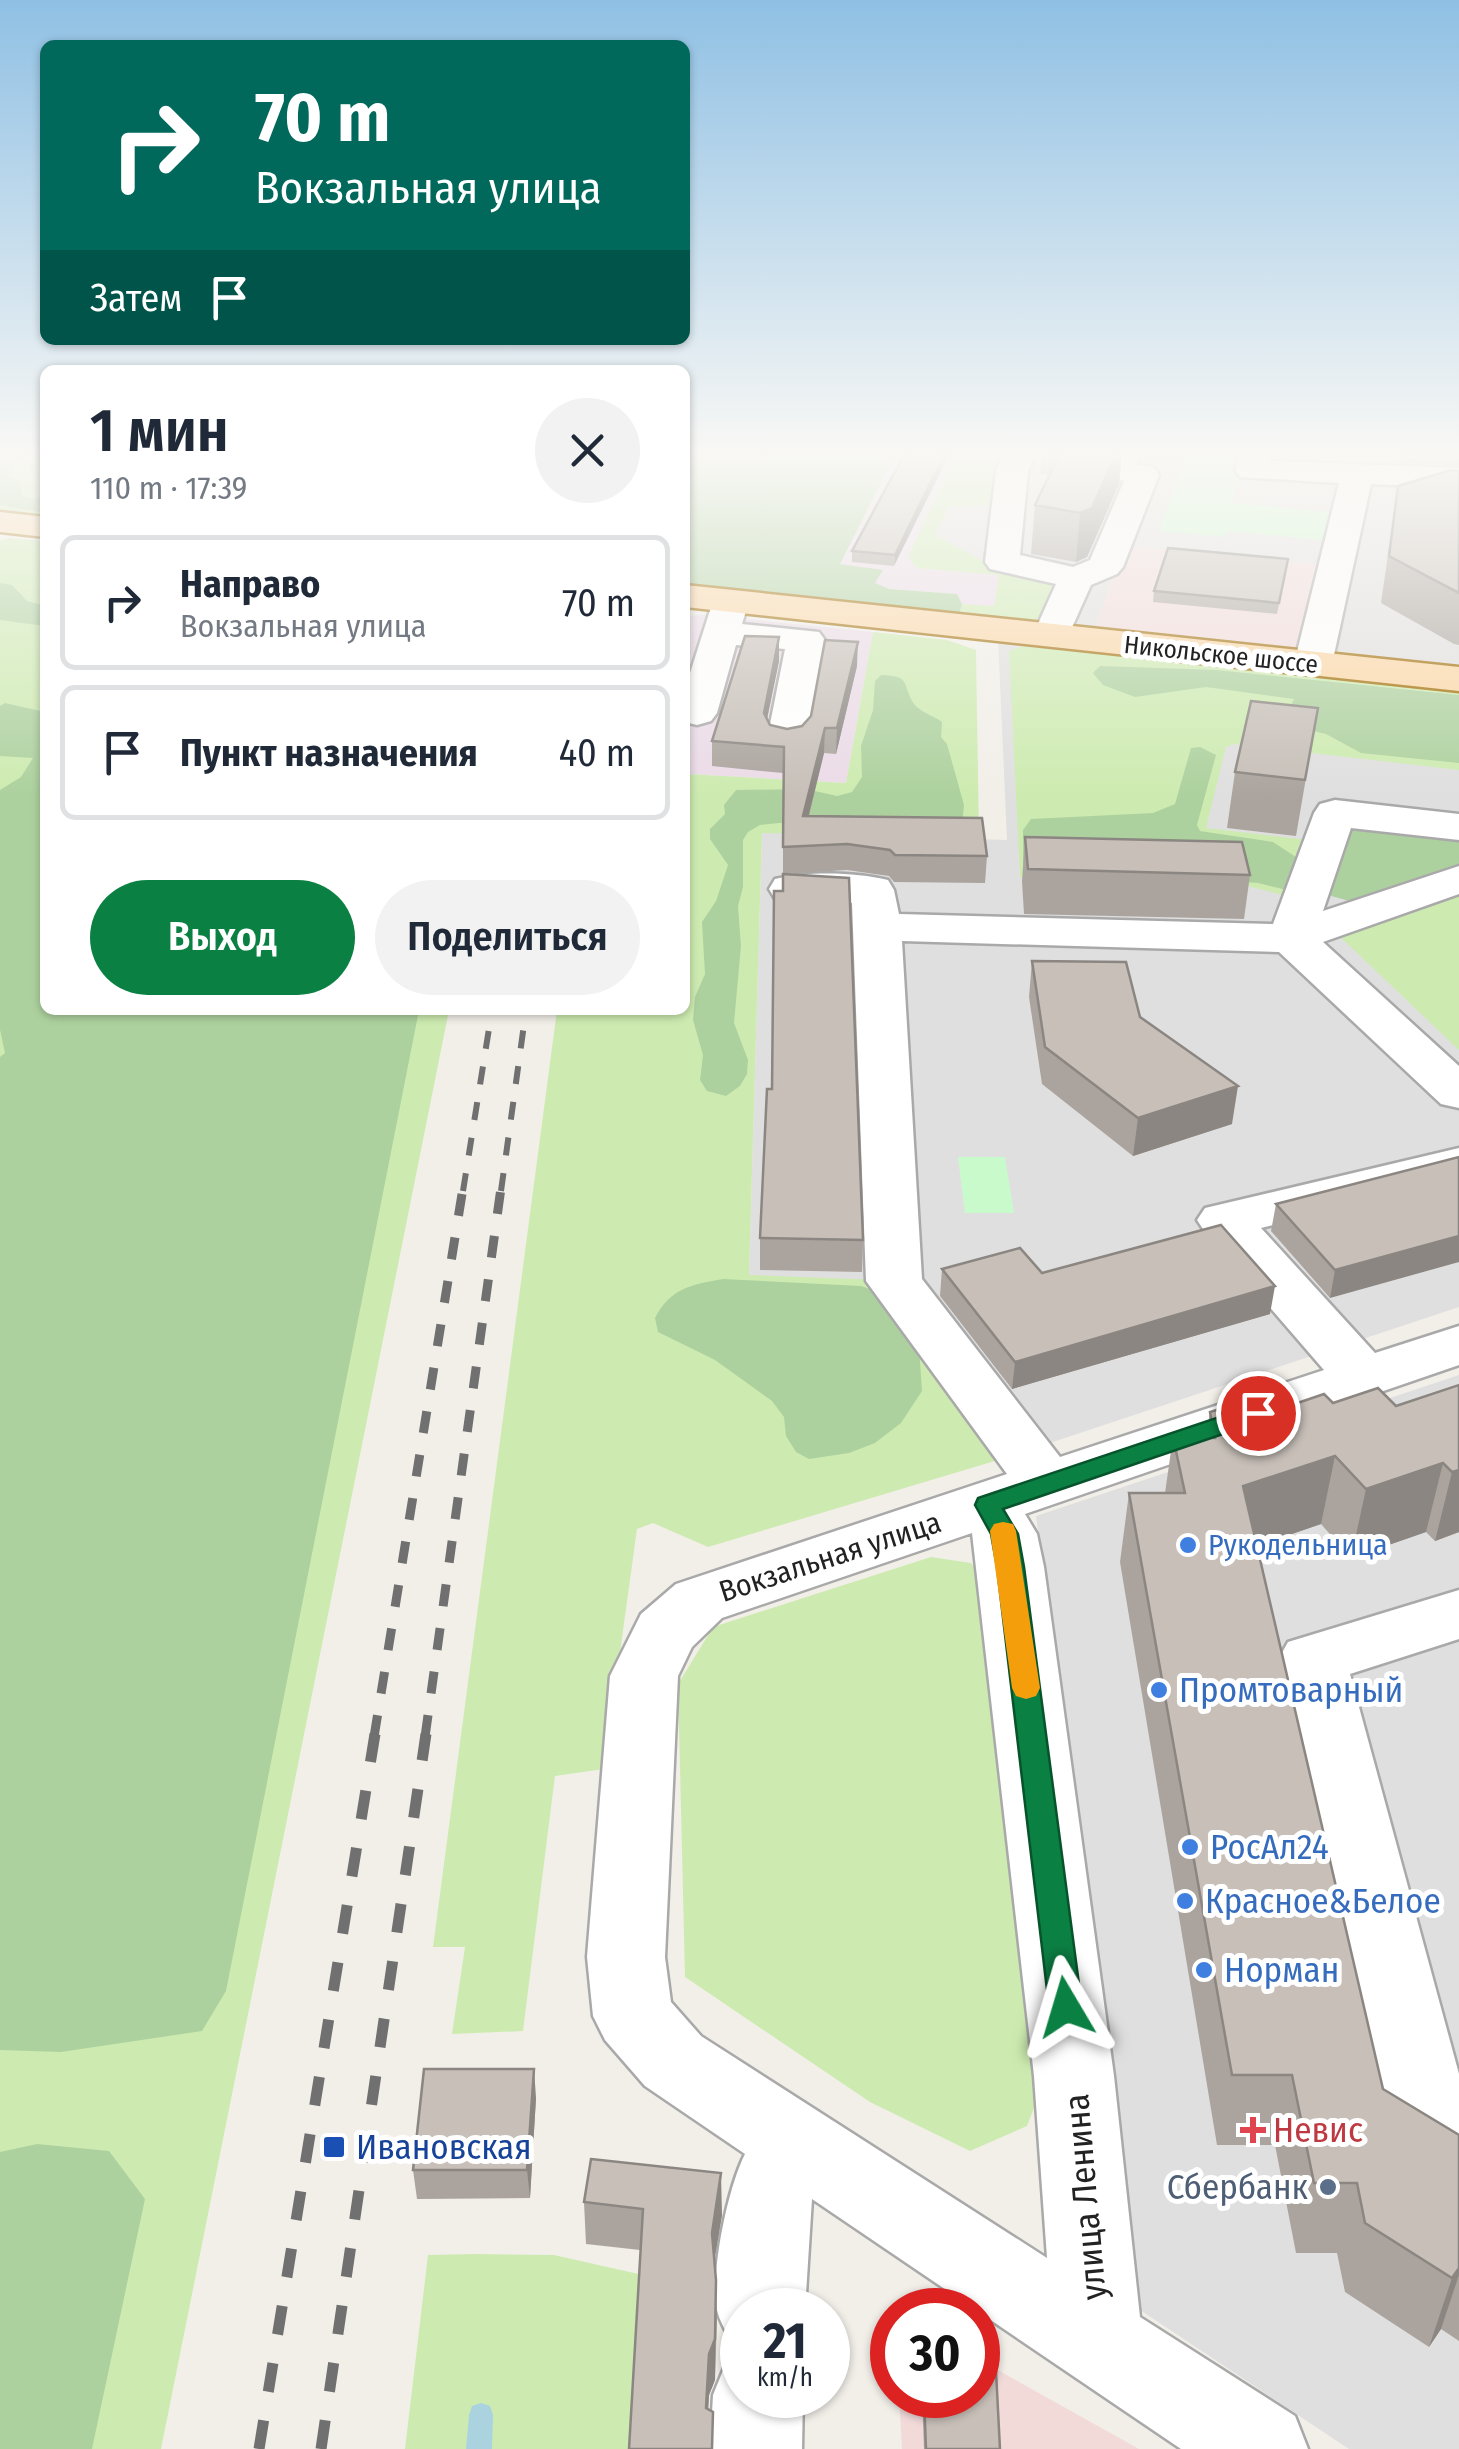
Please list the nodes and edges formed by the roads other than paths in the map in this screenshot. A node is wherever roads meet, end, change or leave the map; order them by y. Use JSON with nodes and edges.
{"nodes":[{"id":1,"x":1026,"y":567,"type":"edge"},
{"id":2,"x":1106,"y":567,"type":"edge"},
{"id":3,"x":1356,"y":567,"type":"edge"},
{"id":4,"x":1076,"y":578,"type":"junction"},
{"id":5,"x":690,"y":599,"type":"edge"},
{"id":6,"x":726,"y":617,"type":"junction"},
{"id":7,"x":1052,"y":636,"type":"junction"},
{"id":8,"x":1313,"y":664,"type":"junction"},
{"id":9,"x":1459,"y":679,"type":"edge"},
{"id":10,"x":697,"y":712,"type":"dead end"},
{"id":11,"x":786,"y":739,"type":"edge"},
{"id":12,"x":1459,"y":826,"type":"edge"},
{"id":13,"x":1459,"y":879,"type":"edge"},
{"id":14,"x":791,"y":889,"type":"edge"},
{"id":15,"x":878,"y":927,"type":"junction"},
{"id":16,"x":1291,"y":938,"type":"junction"},
{"id":17,"x":1459,"y":1093,"type":"edge"},
{"id":18,"x":1459,"y":1164,"type":"edge"},
{"id":19,"x":1459,"y":1345,"type":"edge"},
{"id":20,"x":1363,"y":1377,"type":"junction"},
{"id":21,"x":1017,"y":1494,"type":"junction"},
{"id":22,"x":1459,"y":1614,"type":"edge"},
{"id":23,"x":1459,"y":2140,"type":"edge"},
{"id":24,"x":796,"y":2142,"type":"junction"},
{"id":25,"x":762,"y":2288,"type":"edge"},
{"id":26,"x":1098,"y":2340,"type":"junction"},
{"id":27,"x":757,"y":2418,"type":"edge"},
{"id":28,"x":756,"y":2449,"type":"edge"},
{"id":29,"x":1262,"y":2449,"type":"edge"}],
"edges":[{"from":1,"to":4,"type":"street"},
{"from":2,"to":4,"type":"street"},
{"from":3,"to":8,"type":"street"},
{"from":4,"to":7,"type":"street"},
{"from":5,"to":6,"type":"main road","name":"Никольское шоссе"},
{"from":6,"to":7,"type":"main road","name":"Никольское шоссе"},
{"from":6,"to":10,"type":"street"},
{"from":6,"to":11,"type":"street"},
{"from":7,"to":8,"type":"main road","name":"Никольское шоссе"},
{"from":8,"to":9,"type":"main road","name":"Никольское шоссе"},
{"from":12,"to":16,"type":"street"},
{"from":13,"to":16,"type":"street"},
{"from":14,"to":15,"type":"street"},
{"from":15,"to":16,"type":"street"},
{"from":15,"to":21,"type":"street","name":"улица Ленина"},
{"from":16,"to":17,"type":"street"},
{"from":18,"to":20,"type":"street"},
{"from":19,"to":20,"type":"street","name":"Вокзальная улица"},
{"from":20,"to":21,"type":"street","name":"Вокзальная улица"},
{"from":21,"to":24,"type":"street","name":"Вокзальная улица"},
{"from":21,"to":26,"type":"street","name":"улица Ленина"},
{"from":22,"to":23,"type":"street"},
{"from":24,"to":25,"type":"street"},
{"from":24,"to":26,"type":"street"},
{"from":26,"to":29,"type":"street","name":"улица Ленина"},
{"from":27,"to":28,"type":"street"}]}
